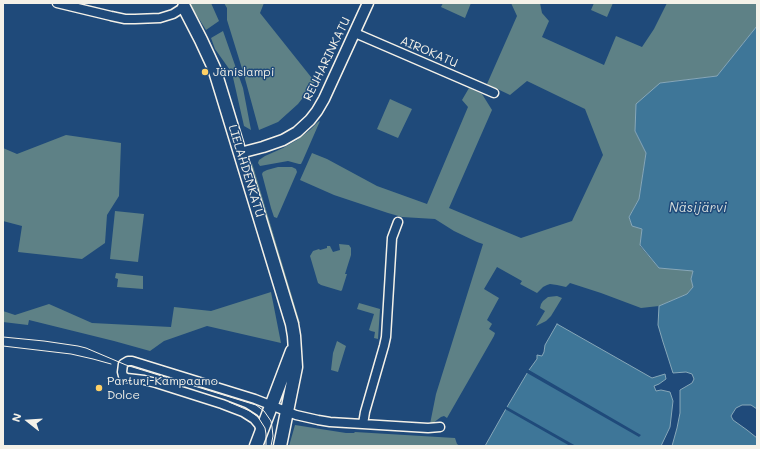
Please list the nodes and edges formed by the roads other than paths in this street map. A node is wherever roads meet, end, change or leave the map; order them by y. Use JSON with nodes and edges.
{"nodes":[{"id":1,"x":57,"y":3,"type":"edge"},
{"id":2,"x":368,"y":3,"type":"edge"},
{"id":3,"x":183,"y":5,"type":"edge"},
{"id":4,"x":355,"y":33,"type":"junction"},
{"id":5,"x":494,"y":93,"type":"dead end"},
{"id":6,"x":240,"y":153,"type":"junction"},
{"id":7,"x":398,"y":222,"type":"dead end"},
{"id":8,"x":295,"y":344,"type":"junction"},
{"id":9,"x":271,"y":406,"type":"junction"},
{"id":10,"x":287,"y":412,"type":"junction"},
{"id":11,"x":363,"y":424,"type":"junction"},
{"id":12,"x":440,"y":427,"type":"dead end"},
{"id":13,"x":261,"y":432,"type":"junction"},
{"id":14,"x":256,"y":446,"type":"edge"},
{"id":15,"x":280,"y":446,"type":"edge"}],
"edges":[{"from":1,"to":3,"type":"street"},
{"from":2,"to":4,"type":"street","name":"REUHARINKATU"},
{"from":3,"to":6,"type":"main road","name":"LIELAHDENKATU"},
{"from":4,"to":5,"type":"street","name":"AIROKATU"},
{"from":4,"to":6,"type":"street","name":"REUHARINKATU"},
{"from":6,"to":8,"type":"main road","name":"LIELAHDENKATU"},
{"from":7,"to":11,"type":"street"},
{"from":8,"to":9,"type":"main road","name":"LIELAHDENKATU"},
{"from":8,"to":10,"type":"main road","name":"LIELAHDENKATU"},
{"from":9,"to":10,"type":"street"},
{"from":9,"to":13,"type":"main road","name":"LIELAHDENKATU"},
{"from":9,"to":13,"type":"street"},
{"from":10,"to":11,"type":"street"},
{"from":10,"to":15,"type":"main road","name":"LIELAHDENKATU"},
{"from":11,"to":12,"type":"street"},
{"from":13,"to":14,"type":"main road","name":"LIELAHDENKATU"}]}
